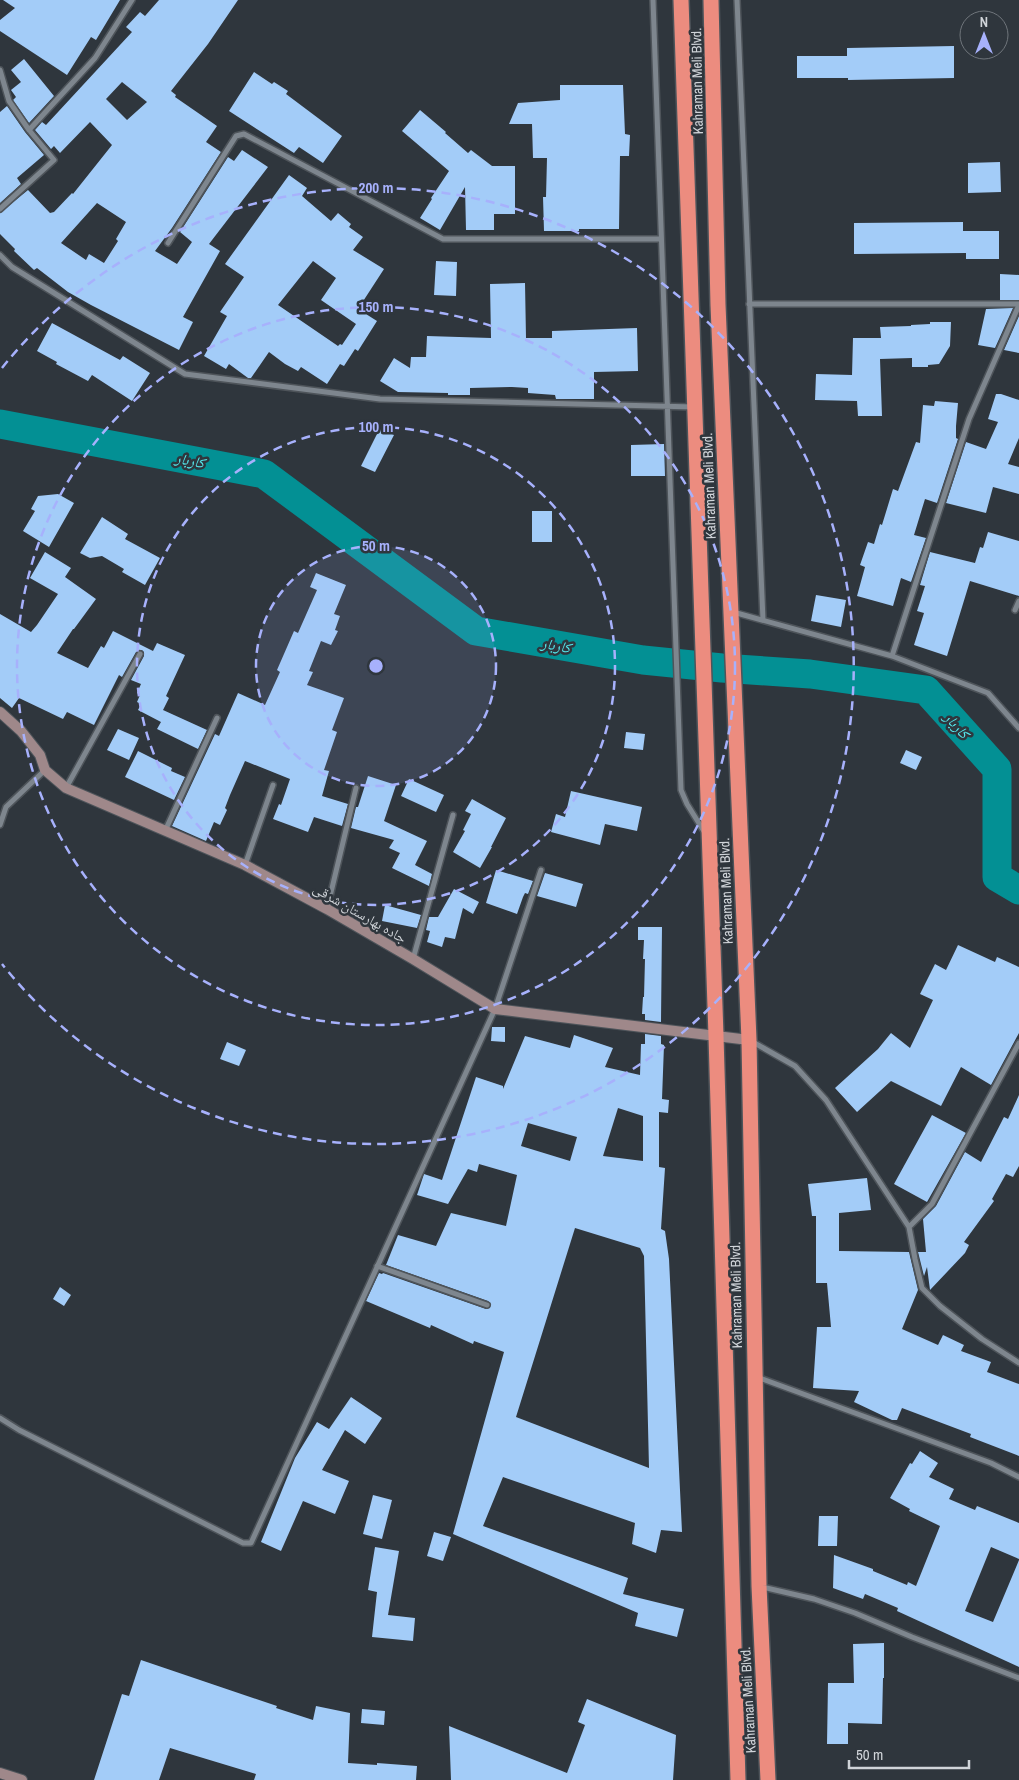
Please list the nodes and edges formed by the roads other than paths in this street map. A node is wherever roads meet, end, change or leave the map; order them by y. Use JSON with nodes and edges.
{"nodes":[{"id":1,"x":132,"y":0,"type":"edge"},
{"id":2,"x":654,"y":0,"type":"edge"},
{"id":3,"x":681,"y":0,"type":"edge"},
{"id":4,"x":711,"y":0,"type":"edge"},
{"id":5,"x":737,"y":0,"type":"edge"},
{"id":6,"x":0,"y":70,"type":"edge"},
{"id":7,"x":28,"y":130,"type":"junction"},
{"id":8,"x":0,"y":209,"type":"edge"},
{"id":9,"x":661,"y":239,"type":"junction"},
{"id":10,"x":168,"y":243,"type":"dead end"},
{"id":11,"x":0,"y":255,"type":"edge"},
{"id":12,"x":749,"y":304,"type":"junction"},
{"id":13,"x":1019,"y":305,"type":"edge"},
{"id":14,"x":667,"y":406,"type":"junction"},
{"id":15,"x":694,"y":406,"type":"junction"},
{"id":16,"x":1019,"y":601,"type":"edge"},
{"id":17,"x":1015,"y":610,"type":"dead end"},
{"id":18,"x":730,"y":611,"type":"junction"},
{"id":19,"x":763,"y":620,"type":"junction"},
{"id":20,"x":140,"y":654,"type":"dead end"},
{"id":21,"x":892,"y":656,"type":"junction"},
{"id":22,"x":0,"y":712,"type":"edge"},
{"id":23,"x":217,"y":718,"type":"dead end"},
{"id":24,"x":1019,"y":728,"type":"edge"},
{"id":25,"x":45,"y":770,"type":"junction"},
{"id":26,"x":273,"y":785,"type":"dead end"},
{"id":27,"x":66,"y":788,"type":"junction"},
{"id":28,"x":356,"y":788,"type":"dead end"},
{"id":29,"x":453,"y":815,"type":"dead end"},
{"id":30,"x":0,"y":825,"type":"edge"},
{"id":31,"x":165,"y":832,"type":"junction"},
{"id":32,"x":709,"y":839,"type":"junction"},
{"id":33,"x":245,"y":865,"type":"junction"},
{"id":34,"x":541,"y":870,"type":"dead end"},
{"id":35,"x":327,"y":909,"type":"junction"},
{"id":36,"x":413,"y":959,"type":"junction"},
{"id":37,"x":495,"y":1009,"type":"junction"},
{"id":38,"x":716,"y":1036,"type":"junction"},
{"id":39,"x":749,"y":1040,"type":"junction"},
{"id":40,"x":1019,"y":1043,"type":"edge"},
{"id":41,"x":909,"y":1227,"type":"junction"},
{"id":42,"x":378,"y":1266,"type":"junction"},
{"id":43,"x":487,"y":1305,"type":"dead end"},
{"id":44,"x":1019,"y":1363,"type":"edge"},
{"id":45,"x":754,"y":1376,"type":"junction"},
{"id":46,"x":0,"y":1418,"type":"edge"},
{"id":47,"x":1019,"y":1477,"type":"edge"},
{"id":48,"x":759,"y":1586,"type":"junction"},
{"id":49,"x":1019,"y":1678,"type":"edge"},
{"id":50,"x":0,"y":1772,"type":"edge"},
{"id":51,"x":22,"y":1780,"type":"edge"},
{"id":52,"x":738,"y":1780,"type":"edge"},
{"id":53,"x":768,"y":1780,"type":"edge"}],
"edges":[{"from":1,"to":7,"type":"street"},
{"from":2,"to":9,"type":"street"},
{"from":3,"to":15,"type":"highway","name":"Kahraman Meli Blvd."},
{"from":4,"to":18,"type":"highway","name":"Kahraman Meli Blvd."},
{"from":5,"to":12,"type":"street"},
{"from":6,"to":7,"type":"street"},
{"from":7,"to":8,"type":"street"},
{"from":9,"to":10,"type":"street"},
{"from":9,"to":14,"type":"street"},
{"from":11,"to":14,"type":"street"},
{"from":12,"to":13,"type":"street"},
{"from":12,"to":19,"type":"street"},
{"from":13,"to":21,"type":"street"},
{"from":14,"to":15,"type":"street"},
{"from":14,"to":32,"type":"street"},
{"from":15,"to":32,"type":"highway","name":"Kahraman Meli Blvd."},
{"from":16,"to":17,"type":"street"},
{"from":18,"to":19,"type":"street"},
{"from":18,"to":39,"type":"highway","name":"Kahraman Meli Blvd."},
{"from":19,"to":21,"type":"street"},
{"from":20,"to":27,"type":"street"},
{"from":21,"to":24,"type":"street"},
{"from":22,"to":25,"type":"street","name":"جاده بهارستان شرقی"},
{"from":23,"to":31,"type":"street"},
{"from":25,"to":27,"type":"street","name":"جاده بهارستان شرقی"},
{"from":25,"to":30,"type":"street"},
{"from":26,"to":33,"type":"street"},
{"from":27,"to":31,"type":"street","name":"جاده بهارستان شرقی"},
{"from":28,"to":35,"type":"street"},
{"from":29,"to":36,"type":"street"},
{"from":31,"to":33,"type":"street","name":"جاده بهارستان شرقی"},
{"from":32,"to":38,"type":"highway","name":"Kahraman Meli Blvd."},
{"from":33,"to":35,"type":"street","name":"جاده بهارستان شرقی"},
{"from":34,"to":37,"type":"street"},
{"from":35,"to":36,"type":"street","name":"جاده بهارستان شرقی"},
{"from":36,"to":37,"type":"street","name":"جاده بهارستان شرقی"},
{"from":37,"to":38,"type":"street","name":"جاده بهارستان شرقی"},
{"from":37,"to":42,"type":"street"},
{"from":38,"to":39,"type":"street","name":"جاده بهارستان شرقی"},
{"from":38,"to":52,"type":"highway","name":"Kahraman Meli Blvd."},
{"from":39,"to":41,"type":"street"},
{"from":39,"to":45,"type":"highway","name":"Kahraman Meli Blvd."},
{"from":40,"to":41,"type":"street"},
{"from":41,"to":44,"type":"street"},
{"from":42,"to":43,"type":"street"},
{"from":42,"to":46,"type":"street"},
{"from":45,"to":47,"type":"street"},
{"from":45,"to":48,"type":"highway","name":"Kahraman Meli Blvd."},
{"from":48,"to":49,"type":"street"},
{"from":48,"to":53,"type":"highway","name":"Kahraman Meli Blvd."},
{"from":50,"to":51,"type":"street"}]}
